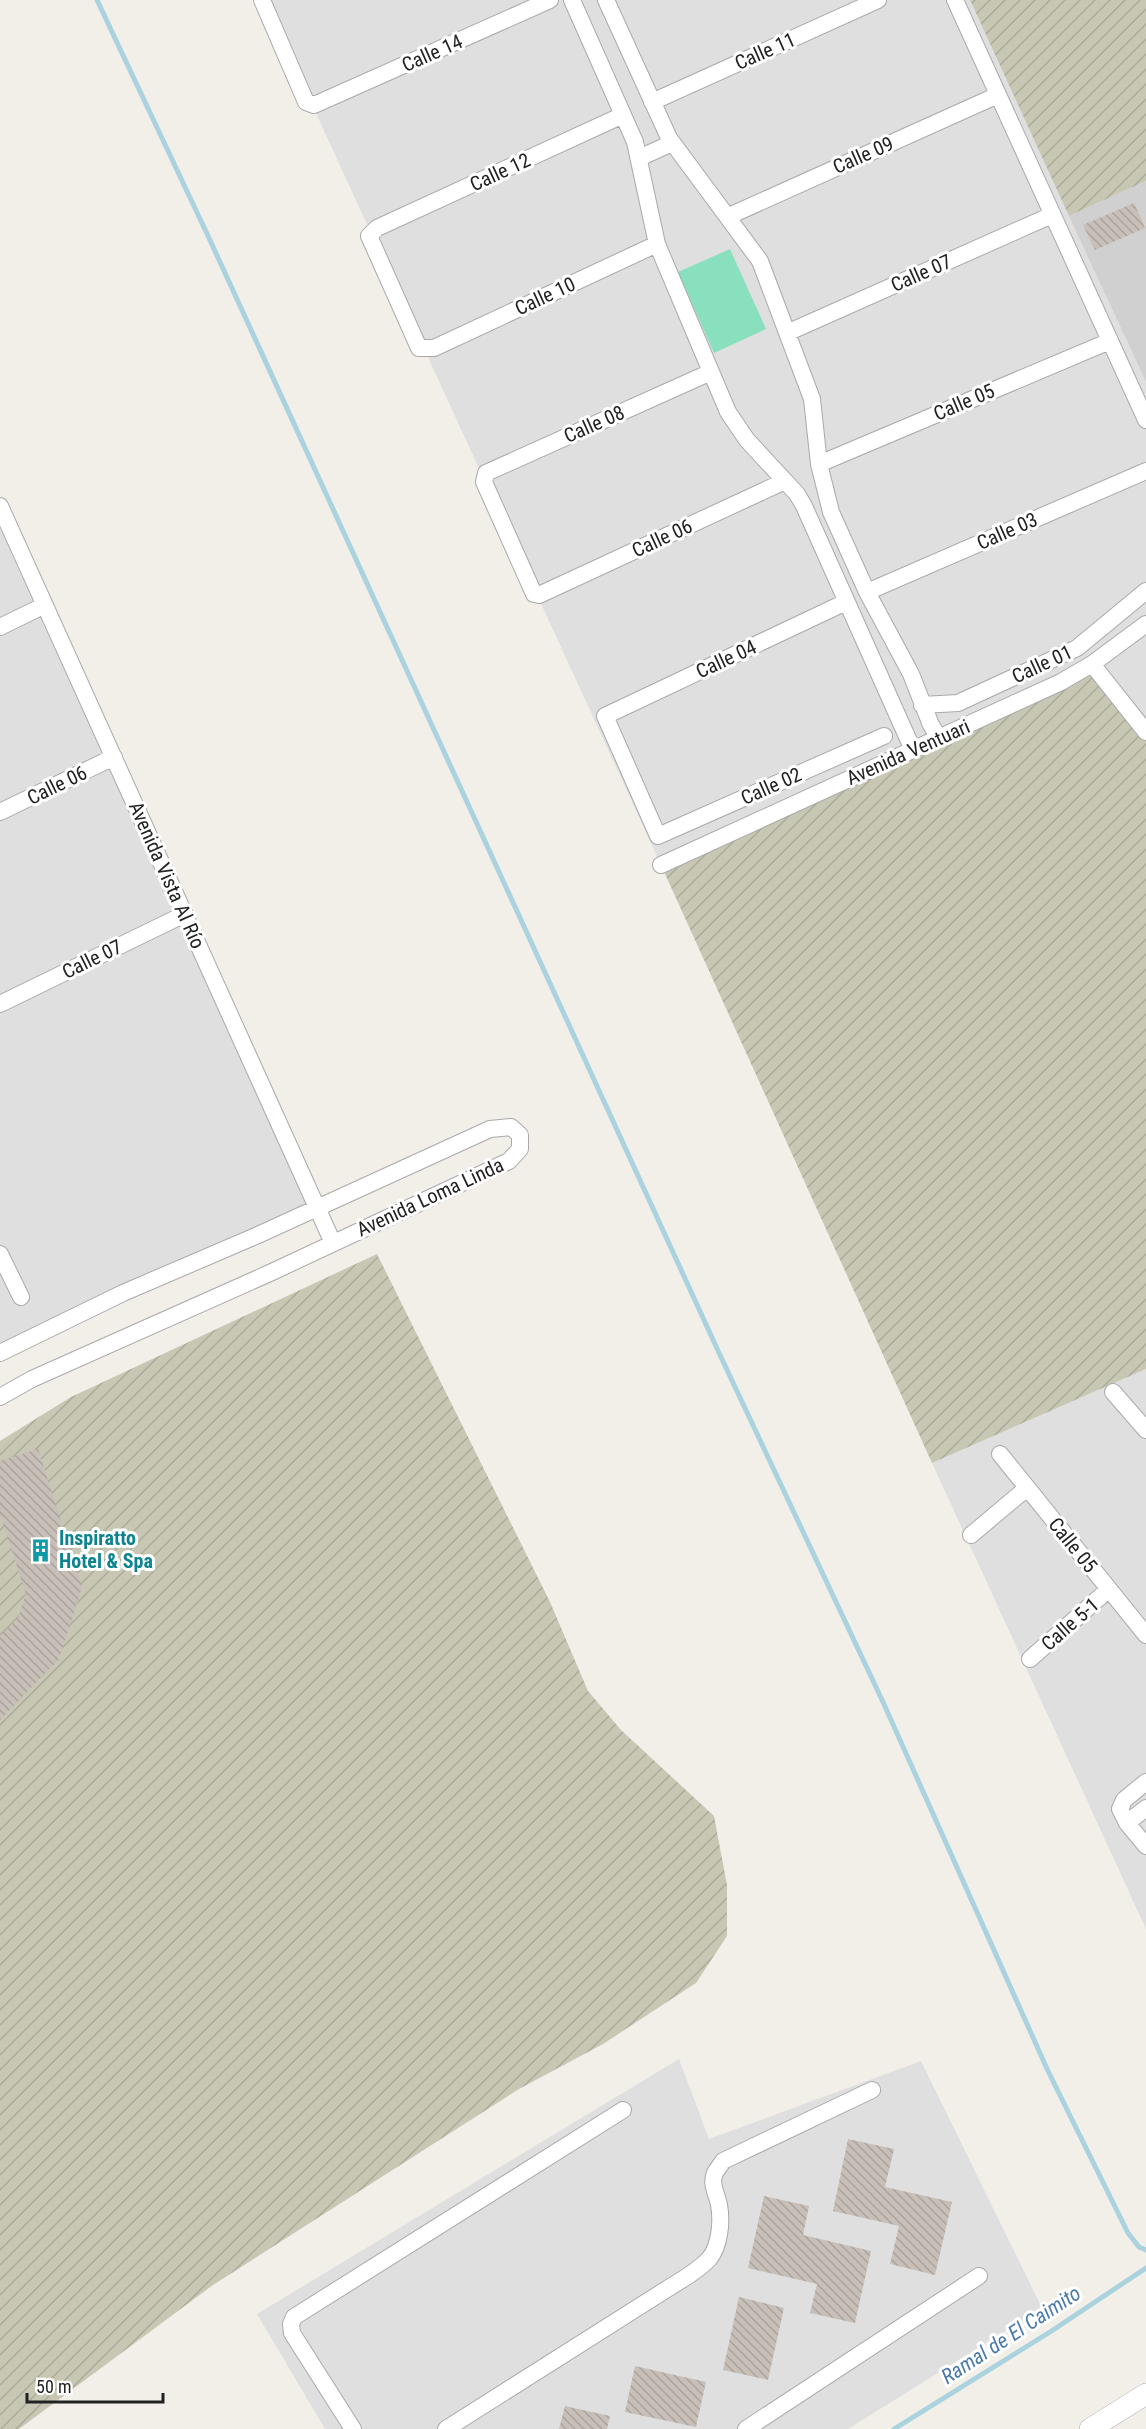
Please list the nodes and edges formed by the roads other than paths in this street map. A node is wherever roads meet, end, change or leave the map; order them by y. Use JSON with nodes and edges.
{"nodes":[{"id":1,"x":262,"y":0,"type":"edge"},
{"id":2,"x":550,"y":0,"type":"edge"},
{"id":3,"x":572,"y":0,"type":"edge"},
{"id":4,"x":606,"y":0,"type":"edge"},
{"id":5,"x":878,"y":0,"type":"edge"},
{"id":6,"x":955,"y":0,"type":"edge"},
{"id":7,"x":998,"y":95,"type":"junction"},
{"id":8,"x":652,"y":102,"type":"junction"},
{"id":9,"x":623,"y":115,"type":"junction"},
{"id":10,"x":672,"y":143,"type":"junction"},
{"id":11,"x":639,"y":158,"type":"junction"},
{"id":12,"x":1052,"y":215,"type":"junction"},
{"id":13,"x":729,"y":216,"type":"junction"},
{"id":14,"x":657,"y":244,"type":"junction"},
{"id":15,"x":789,"y":332,"type":"junction"},
{"id":16,"x":1110,"y":341,"type":"junction"},
{"id":17,"x":434,"y":348,"type":"joint"},
{"id":18,"x":711,"y":372,"type":"junction"},
{"id":19,"x":1146,"y":420,"type":"edge"},
{"id":20,"x":819,"y":464,"type":"junction"},
{"id":21,"x":1146,"y":471,"type":"edge"},
{"id":22,"x":785,"y":481,"type":"junction"},
{"id":23,"x":0,"y":506,"type":"edge"},
{"id":24,"x":831,"y":512,"type":"junction"},
{"id":25,"x":811,"y":520,"type":"junction"},
{"id":26,"x":1146,"y":591,"type":"edge"},
{"id":27,"x":867,"y":592,"type":"junction"},
{"id":28,"x":539,"y":595,"type":"joint"},
{"id":29,"x":846,"y":602,"type":"junction"},
{"id":30,"x":45,"y":605,"type":"junction"},
{"id":31,"x":1146,"y":624,"type":"edge"},
{"id":32,"x":0,"y":627,"type":"edge"},
{"id":33,"x":1092,"y":664,"type":"junction"},
{"id":34,"x":922,"y":705,"type":"junction"},
{"id":35,"x":1146,"y":732,"type":"edge"},
{"id":36,"x":884,"y":736,"type":"dead end"},
{"id":37,"x":939,"y":738,"type":"junction"},
{"id":38,"x":913,"y":750,"type":"junction"},
{"id":39,"x":114,"y":757,"type":"junction"},
{"id":40,"x":0,"y":813,"type":"edge"},
{"id":41,"x":658,"y":836,"type":"joint"},
{"id":42,"x":661,"y":865,"type":"dead end"},
{"id":43,"x":185,"y":915,"type":"junction"},
{"id":44,"x":0,"y":1004,"type":"edge"},
{"id":45,"x":317,"y":1208,"type":"junction"},
{"id":46,"x":333,"y":1243,"type":"junction"},
{"id":47,"x":0,"y":1254,"type":"edge"},
{"id":48,"x":21,"y":1297,"type":"dead end"},
{"id":49,"x":0,"y":1353,"type":"edge"},
{"id":50,"x":1113,"y":1392,"type":"dead end"},
{"id":51,"x":0,"y":1397,"type":"edge"},
{"id":52,"x":1146,"y":1430,"type":"edge"},
{"id":53,"x":1000,"y":1454,"type":"dead end"},
{"id":54,"x":1027,"y":1488,"type":"junction"},
{"id":55,"x":971,"y":1535,"type":"dead end"},
{"id":56,"x":1109,"y":1589,"type":"junction"},
{"id":57,"x":1146,"y":1635,"type":"edge"},
{"id":58,"x":1030,"y":1659,"type":"dead end"},
{"id":59,"x":1146,"y":1782,"type":"edge"},
{"id":60,"x":1146,"y":1808,"type":"edge"},
{"id":61,"x":1127,"y":1823,"type":"junction"},
{"id":62,"x":1146,"y":1846,"type":"edge"},
{"id":63,"x":872,"y":2090,"type":"dead end"},
{"id":64,"x":623,"y":2110,"type":"dead end"},
{"id":65,"x":979,"y":2276,"type":"dead end"},
{"id":66,"x":1146,"y":2394,"type":"edge"},
{"id":67,"x":353,"y":2429,"type":"edge"},
{"id":68,"x":446,"y":2429,"type":"edge"},
{"id":69,"x":746,"y":2429,"type":"edge"},
{"id":70,"x":1090,"y":2429,"type":"edge"}],
"edges":[{"from":1,"to":2,"type":"street","name":"Calle 14"},
{"from":3,"to":9,"type":"street"},
{"from":4,"to":8,"type":"street"},
{"from":5,"to":8,"type":"street","name":"Calle 11"},
{"from":6,"to":7,"type":"street"},
{"from":7,"to":12,"type":"street"},
{"from":7,"to":13,"type":"street","name":"Calle 09"},
{"from":8,"to":10,"type":"street"},
{"from":9,"to":11,"type":"street"},
{"from":9,"to":17,"type":"street","name":"Calle 12"},
{"from":10,"to":11,"type":"street"},
{"from":10,"to":13,"type":"street"},
{"from":11,"to":14,"type":"street"},
{"from":12,"to":15,"type":"street","name":"Calle 07"},
{"from":12,"to":16,"type":"street"},
{"from":13,"to":15,"type":"street"},
{"from":14,"to":17,"type":"street","name":"Calle 10"},
{"from":14,"to":18,"type":"street"},
{"from":15,"to":20,"type":"street"},
{"from":16,"to":19,"type":"street"},
{"from":16,"to":20,"type":"street","name":"Calle 05"},
{"from":18,"to":22,"type":"street"},
{"from":18,"to":28,"type":"street","name":"Calle 08"},
{"from":20,"to":24,"type":"street"},
{"from":21,"to":27,"type":"street","name":"Calle 03"},
{"from":22,"to":25,"type":"street"},
{"from":22,"to":28,"type":"street","name":"Calle 06"},
{"from":23,"to":30,"type":"street","name":"Avenida Vista Al Río"},
{"from":24,"to":25,"type":"street"},
{"from":24,"to":27,"type":"street"},
{"from":25,"to":29,"type":"street"},
{"from":26,"to":34,"type":"street","name":"Calle 01"},
{"from":27,"to":34,"type":"street"},
{"from":29,"to":38,"type":"street"},
{"from":29,"to":41,"type":"street","name":"Calle 04"},
{"from":30,"to":32,"type":"street"},
{"from":30,"to":39,"type":"street","name":"Avenida Vista Al Río"},
{"from":31,"to":33,"type":"street","name":"Avenida Ventuari"},
{"from":33,"to":35,"type":"street"},
{"from":33,"to":37,"type":"street","name":"Avenida Ventuari"},
{"from":34,"to":37,"type":"street"},
{"from":36,"to":41,"type":"street","name":"Calle 02"},
{"from":37,"to":38,"type":"street","name":"Avenida Ventuari"},
{"from":38,"to":42,"type":"street","name":"Avenida Ventuari"},
{"from":39,"to":40,"type":"street","name":"Calle 06"},
{"from":39,"to":43,"type":"street","name":"Avenida Vista Al Río"},
{"from":43,"to":44,"type":"street","name":"Calle 07"},
{"from":43,"to":45,"type":"street","name":"Avenida Vista Al Río"},
{"from":45,"to":46,"type":"street","name":"Avenida Vista Al Río"},
{"from":45,"to":46,"type":"street","name":"Avenida Loma Linda"},
{"from":45,"to":49,"type":"street","name":"Avenida Loma Linda"},
{"from":46,"to":51,"type":"street","name":"Avenida Loma Linda"},
{"from":47,"to":48,"type":"street"},
{"from":50,"to":52,"type":"street"},
{"from":53,"to":54,"type":"street","name":"Calle 05"},
{"from":54,"to":55,"type":"street"},
{"from":54,"to":56,"type":"street","name":"Calle 05"},
{"from":56,"to":57,"type":"street","name":"Calle 05"},
{"from":56,"to":58,"type":"street","name":"Calle 5-1"},
{"from":59,"to":61,"type":"street"},
{"from":60,"to":61,"type":"street"},
{"from":61,"to":62,"type":"street"},
{"from":63,"to":68,"type":"street"},
{"from":64,"to":67,"type":"street"},
{"from":65,"to":69,"type":"street"},
{"from":66,"to":70,"type":"street"}]}
